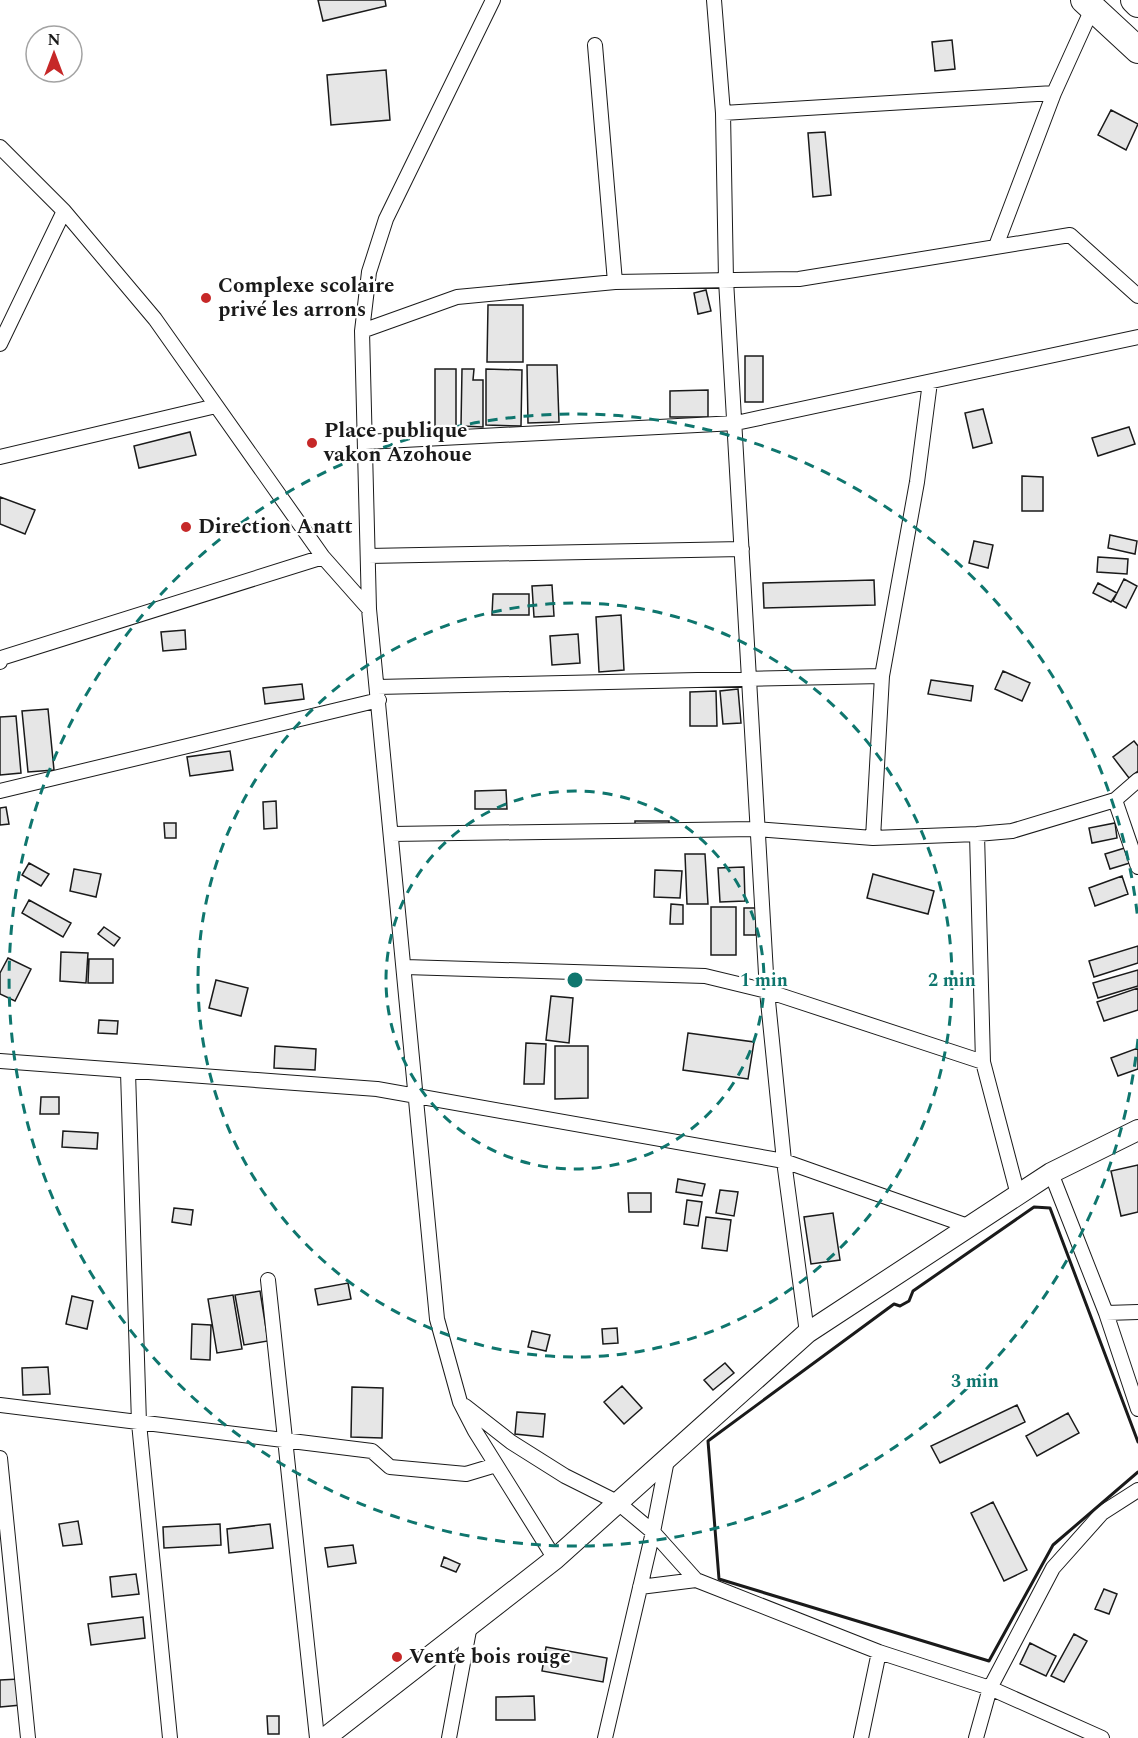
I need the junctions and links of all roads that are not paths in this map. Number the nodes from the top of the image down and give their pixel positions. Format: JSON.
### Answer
{"nodes":[{"id":1,"x":493,"y":0,"type":"edge"},
{"id":2,"x":714,"y":0,"type":"edge"},
{"id":3,"x":1134,"y":0,"type":"edge"},
{"id":4,"x":1088,"y":4,"type":"edge"},
{"id":5,"x":1138,"y":4,"type":"edge"},
{"id":6,"x":595,"y":45,"type":"dead end"},
{"id":7,"x":1138,"y":50,"type":"edge"},
{"id":8,"x":1054,"y":93,"type":"junction"},
{"id":9,"x":723,"y":113,"type":"junction"},
{"id":10,"x":0,"y":147,"type":"edge"},
{"id":11,"x":64,"y":211,"type":"junction"},
{"id":12,"x":996,"y":246,"type":"junction"},
{"id":13,"x":726,"y":280,"type":"junction"},
{"id":14,"x":615,"y":282,"type":"junction"},
{"id":15,"x":1138,"y":296,"type":"edge"},
{"id":16,"x":362,"y":331,"type":"junction"},
{"id":17,"x":1138,"y":337,"type":"edge"},
{"id":18,"x":0,"y":344,"type":"edge"},
{"id":19,"x":930,"y":382,"type":"junction"},
{"id":20,"x":216,"y":406,"type":"junction"},
{"id":21,"x":736,"y":423,"type":"junction"},
{"id":22,"x":365,"y":442,"type":"junction"},
{"id":23,"x":0,"y":457,"type":"edge"},
{"id":24,"x":742,"y":549,"type":"junction"},
{"id":25,"x":323,"y":556,"type":"junction"},
{"id":26,"x":368,"y":556,"type":"junction"},
{"id":27,"x":369,"y":609,"type":"junction"},
{"id":28,"x":0,"y":662,"type":"edge"},
{"id":29,"x":882,"y":676,"type":"junction"},
{"id":30,"x":749,"y":677,"type":"junction"},
{"id":31,"x":378,"y":694,"type":"junction"},
{"id":32,"x":1138,"y":780,"type":"edge"},
{"id":33,"x":0,"y":791,"type":"edge"},
{"id":34,"x":1115,"y":800,"type":"junction"},
{"id":35,"x":756,"y":829,"type":"junction"},
{"id":36,"x":392,"y":834,"type":"junction"},
{"id":37,"x":977,"y":834,"type":"junction"},
{"id":38,"x":873,"y":838,"type":"junction"},
{"id":39,"x":1138,"y":867,"type":"edge"},
{"id":40,"x":405,"y":967,"type":"junction"},
{"id":41,"x":767,"y":991,"type":"junction"},
{"id":42,"x":0,"y":1061,"type":"edge"},
{"id":43,"x":983,"y":1062,"type":"junction"},
{"id":44,"x":128,"y":1072,"type":"junction"},
{"id":45,"x":418,"y":1096,"type":"junction"},
{"id":46,"x":1138,"y":1130,"type":"edge"},
{"id":47,"x":784,"y":1161,"type":"junction"},
{"id":48,"x":1051,"y":1173,"type":"junction"},
{"id":49,"x":1018,"y":1194,"type":"junction"},
{"id":50,"x":968,"y":1226,"type":"junction"},
{"id":51,"x":268,"y":1280,"type":"dead end"},
{"id":52,"x":1138,"y":1312,"type":"edge"},
{"id":53,"x":1106,"y":1313,"type":"junction"},
{"id":54,"x":807,"y":1333,"type":"junction"},
{"id":55,"x":460,"y":1402,"type":"junction"},
{"id":56,"x":0,"y":1405,"type":"edge"},
{"id":57,"x":1138,"y":1409,"type":"edge"},
{"id":58,"x":139,"y":1423,"type":"junction"},
{"id":59,"x":285,"y":1439,"type":"junction"},
{"id":60,"x":0,"y":1458,"type":"edge"},
{"id":61,"x":667,"y":1460,"type":"junction"},
{"id":62,"x":496,"y":1465,"type":"junction"},
{"id":63,"x":1138,"y":1490,"type":"edge"},
{"id":64,"x":617,"y":1502,"type":"junction"},
{"id":65,"x":653,"y":1532,"type":"junction"},
{"id":66,"x":555,"y":1559,"type":"junction"},
{"id":67,"x":696,"y":1580,"type":"junction"},
{"id":68,"x":640,"y":1587,"type":"junction"},
{"id":69,"x":470,"y":1625,"type":"junction"},
{"id":70,"x":879,"y":1652,"type":"junction"},
{"id":71,"x":990,"y":1688,"type":"junction"},
{"id":72,"x":28,"y":1738,"type":"edge"},
{"id":73,"x":170,"y":1738,"type":"edge"},
{"id":74,"x":317,"y":1738,"type":"edge"},
{"id":75,"x":325,"y":1738,"type":"edge"},
{"id":76,"x":449,"y":1738,"type":"edge"},
{"id":77,"x":605,"y":1738,"type":"edge"},
{"id":78,"x":861,"y":1738,"type":"edge"},
{"id":79,"x":976,"y":1738,"type":"edge"},
{"id":80,"x":1102,"y":1738,"type":"edge"}],
"edges":[{"from":1,"to":16,"type":"street"},
{"from":2,"to":9,"type":"street"},
{"from":3,"to":5,"type":"highway"},
{"from":4,"to":7,"type":"highway"},
{"from":4,"to":8,"type":"street"},
{"from":6,"to":14,"type":"street"},
{"from":8,"to":9,"type":"street"},
{"from":8,"to":12,"type":"street"},
{"from":9,"to":13,"type":"street"},
{"from":10,"to":11,"type":"street"},
{"from":11,"to":18,"type":"street"},
{"from":11,"to":20,"type":"street"},
{"from":12,"to":13,"type":"street"},
{"from":12,"to":15,"type":"street"},
{"from":13,"to":14,"type":"street"},
{"from":13,"to":21,"type":"street"},
{"from":14,"to":16,"type":"street"},
{"from":16,"to":22,"type":"street"},
{"from":17,"to":19,"type":"street"},
{"from":19,"to":21,"type":"street"},
{"from":19,"to":29,"type":"street"},
{"from":20,"to":23,"type":"street"},
{"from":20,"to":25,"type":"street"},
{"from":21,"to":22,"type":"street"},
{"from":21,"to":24,"type":"street"},
{"from":22,"to":26,"type":"street"},
{"from":24,"to":26,"type":"street"},
{"from":24,"to":30,"type":"street"},
{"from":25,"to":27,"type":"street"},
{"from":25,"to":28,"type":"street"},
{"from":26,"to":27,"type":"street"},
{"from":27,"to":31,"type":"street"},
{"from":29,"to":30,"type":"street"},
{"from":29,"to":38,"type":"street"},
{"from":30,"to":31,"type":"street"},
{"from":30,"to":35,"type":"street"},
{"from":31,"to":33,"type":"street"},
{"from":31,"to":36,"type":"street"},
{"from":32,"to":34,"type":"street"},
{"from":34,"to":37,"type":"street"},
{"from":34,"to":39,"type":"street"},
{"from":35,"to":36,"type":"street"},
{"from":35,"to":38,"type":"street"},
{"from":35,"to":41,"type":"street"},
{"from":36,"to":40,"type":"street"},
{"from":37,"to":38,"type":"street"},
{"from":37,"to":43,"type":"street"},
{"from":40,"to":41,"type":"street"},
{"from":40,"to":45,"type":"street"},
{"from":41,"to":43,"type":"street"},
{"from":41,"to":47,"type":"street"},
{"from":42,"to":44,"type":"street"},
{"from":43,"to":49,"type":"street"},
{"from":44,"to":45,"type":"street"},
{"from":44,"to":58,"type":"street"},
{"from":45,"to":47,"type":"street"},
{"from":45,"to":55,"type":"street"},
{"from":46,"to":48,"type":"main road"},
{"from":47,"to":50,"type":"street"},
{"from":47,"to":54,"type":"street"},
{"from":48,"to":49,"type":"main road"},
{"from":48,"to":53,"type":"street"},
{"from":49,"to":50,"type":"main road"},
{"from":50,"to":54,"type":"main road"},
{"from":51,"to":59,"type":"street"},
{"from":52,"to":53,"type":"street"},
{"from":53,"to":57,"type":"street"},
{"from":54,"to":61,"type":"main road"},
{"from":55,"to":62,"type":"street"},
{"from":55,"to":64,"type":"street"},
{"from":56,"to":58,"type":"street"},
{"from":58,"to":59,"type":"street"},
{"from":58,"to":73,"type":"street"},
{"from":59,"to":62,"type":"street"},
{"from":59,"to":74,"type":"street"},
{"from":60,"to":72,"type":"street"},
{"from":61,"to":64,"type":"main road"},
{"from":61,"to":65,"type":"street"},
{"from":62,"to":66,"type":"street"},
{"from":63,"to":71,"type":"street"},
{"from":64,"to":65,"type":"street"},
{"from":64,"to":66,"type":"main road"},
{"from":65,"to":67,"type":"street"},
{"from":65,"to":68,"type":"street"},
{"from":66,"to":69,"type":"main road"},
{"from":67,"to":68,"type":"street"},
{"from":67,"to":70,"type":"street"},
{"from":68,"to":77,"type":"street"},
{"from":69,"to":75,"type":"main road"},
{"from":69,"to":76,"type":"street"},
{"from":70,"to":71,"type":"street"},
{"from":70,"to":78,"type":"street"},
{"from":71,"to":79,"type":"street"},
{"from":71,"to":80,"type":"street"}]}
